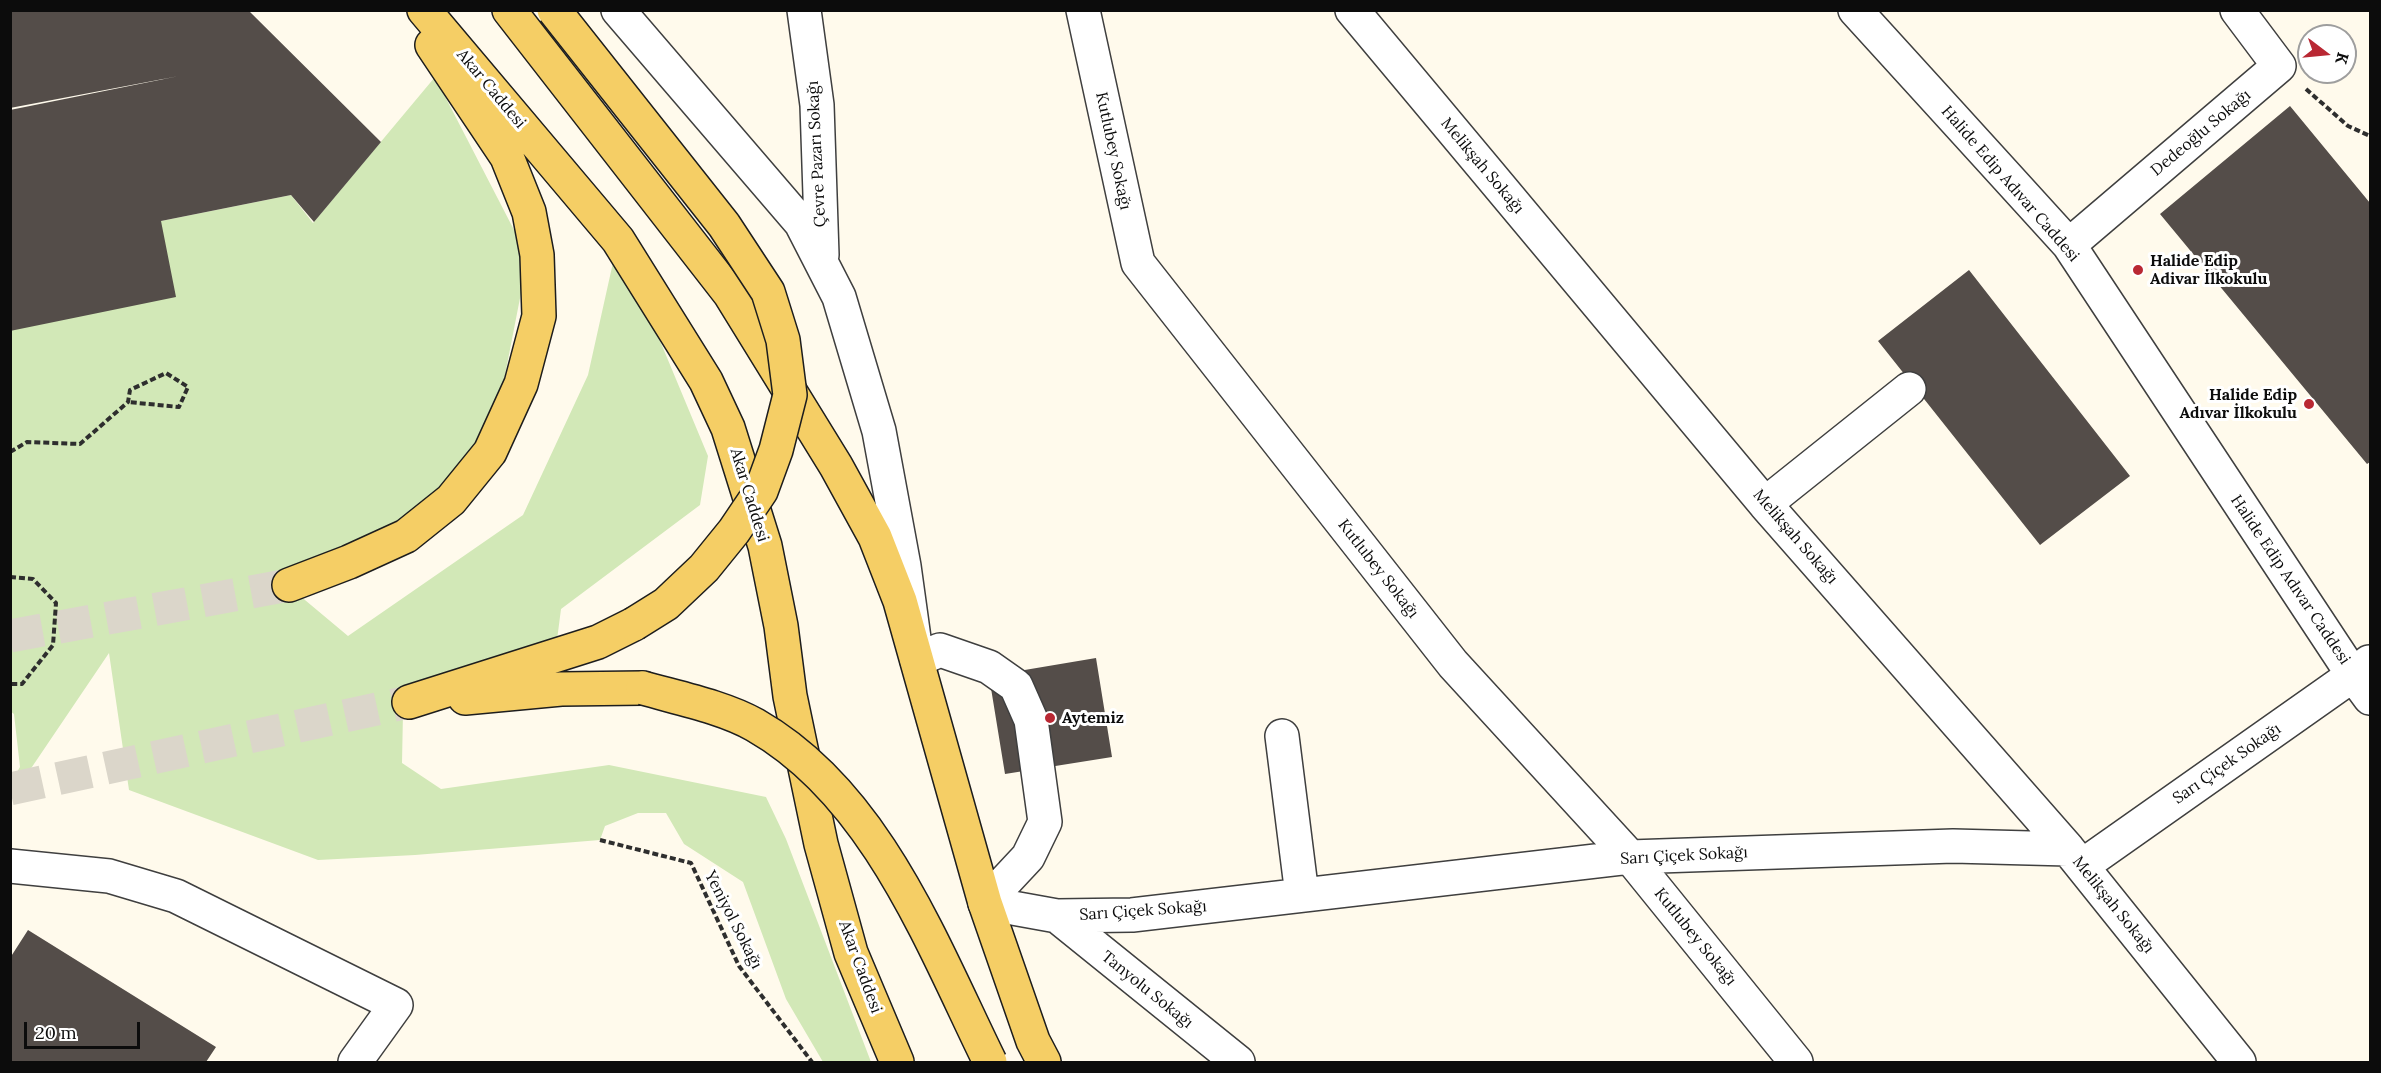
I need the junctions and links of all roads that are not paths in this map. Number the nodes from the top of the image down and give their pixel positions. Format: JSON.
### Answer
{"nodes":[{"id":1,"x":411,"y":10,"type":"edge"},
{"id":2,"x":424,"y":10,"type":"edge"},
{"id":3,"x":509,"y":10,"type":"edge"},
{"id":4,"x":554,"y":10,"type":"edge"},
{"id":5,"x":618,"y":10,"type":"edge"},
{"id":6,"x":804,"y":10,"type":"edge"},
{"id":7,"x":1083,"y":10,"type":"edge"},
{"id":8,"x":1352,"y":10,"type":"edge"},
{"id":9,"x":1855,"y":10,"type":"edge"},
{"id":10,"x":2237,"y":10,"type":"edge"},
{"id":11,"x":2069,"y":245,"type":"junction"},
{"id":12,"x":822,"y":263,"type":"junction"},
{"id":13,"x":1909,"y":389,"type":"dead end"},
{"id":14,"x":1765,"y":504,"type":"junction"},
{"id":15,"x":289,"y":585,"type":"tunnel mouth"},
{"id":16,"x":917,"y":660,"type":"junction"},
{"id":17,"x":2365,"y":678,"type":"edge"},
{"id":18,"x":1282,"y":736,"type":"dead end"},
{"id":19,"x":1630,"y":857,"type":"junction"},
{"id":20,"x":2075,"y":858,"type":"junction"},
{"id":21,"x":10,"y":866,"type":"edge"},
{"id":22,"x":1302,"y":895,"type":"junction"},
{"id":23,"x":985,"y":903,"type":"junction"},
{"id":24,"x":1057,"y":916,"type":"junction"},
{"id":25,"x":355,"y":1062,"type":"edge"},
{"id":26,"x":897,"y":1062,"type":"edge"},
{"id":27,"x":990,"y":1062,"type":"edge"},
{"id":28,"x":1044,"y":1062,"type":"edge"},
{"id":29,"x":1238,"y":1062,"type":"edge"},
{"id":30,"x":1796,"y":1062,"type":"edge"},
{"id":31,"x":2239,"y":1062,"type":"edge"}],
"edges":[{"from":1,"to":15,"type":"main road"},
{"from":2,"to":26,"type":"main road","name":"Akar Caddesi"},
{"from":3,"to":16,"type":"main road"},
{"from":4,"to":27,"type":"main road","bridge":true},
{"from":5,"to":12,"type":"street"},
{"from":6,"to":12,"type":"street","name":"Çevre Pazarı Sokağı"},
{"from":7,"to":19,"type":"street","name":"Kutlubey Sokağı"},
{"from":8,"to":14,"type":"street","name":"Melikşah Sokağı"},
{"from":9,"to":11,"type":"street","name":"Halide Edip Adıvar Caddesi"},
{"from":10,"to":11,"type":"street","name":"Dedeoğlu Sokağı"},
{"from":11,"to":17,"type":"street","name":"Halide Edip Adıvar Caddesi"},
{"from":12,"to":16,"type":"street"},
{"from":13,"to":14,"type":"street"},
{"from":14,"to":20,"type":"street","name":"Melikşah Sokağı"},
{"from":16,"to":23,"type":"main road"},
{"from":16,"to":23,"type":"street"},
{"from":17,"to":20,"type":"street","name":"Sarı Çiçek Sokağı"},
{"from":18,"to":22,"type":"street"},
{"from":19,"to":20,"type":"street","name":"Sarı Çiçek Sokağı"},
{"from":19,"to":22,"type":"street","name":"Sarı Çiçek Sokağı"},
{"from":19,"to":30,"type":"street","name":"Kutlubey Sokağı"},
{"from":20,"to":31,"type":"street","name":"Melikşah Sokağı"},
{"from":21,"to":25,"type":"street"},
{"from":22,"to":24,"type":"street","name":"Sarı Çiçek Sokağı"},
{"from":23,"to":24,"type":"street","name":"Sarı Çiçek Sokağı"},
{"from":23,"to":28,"type":"main road"},
{"from":24,"to":29,"type":"street","name":"Tanyolu Sokağı"}]}
